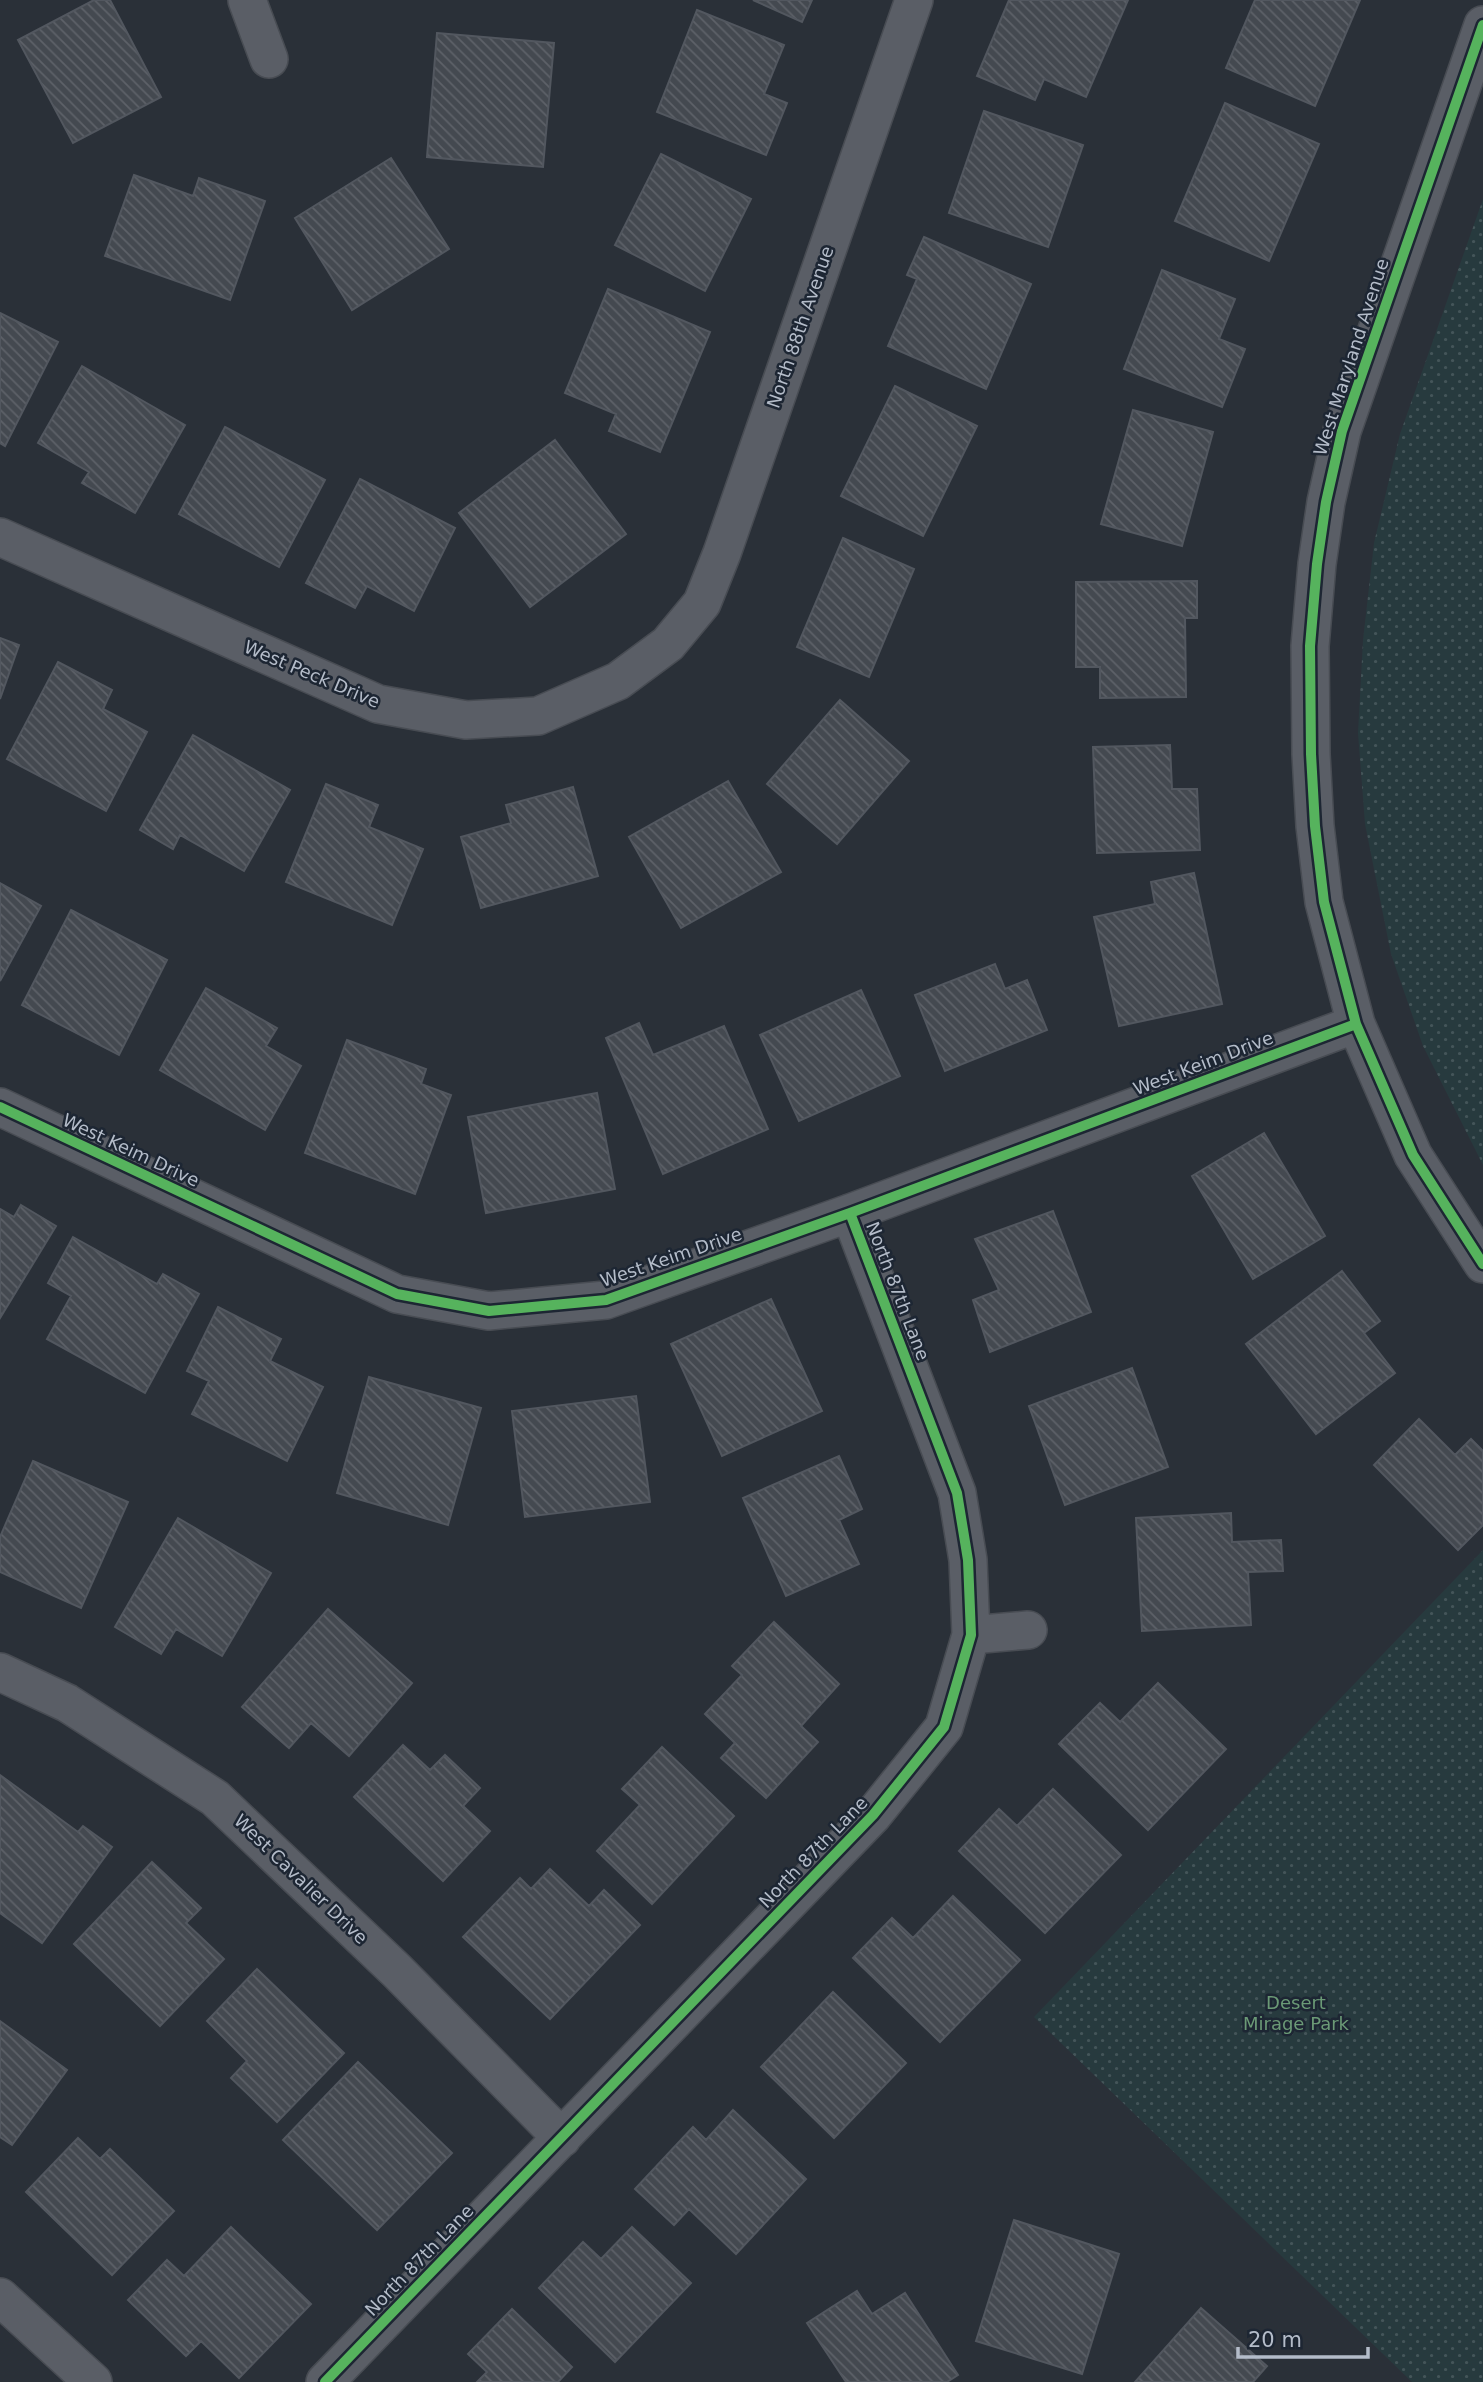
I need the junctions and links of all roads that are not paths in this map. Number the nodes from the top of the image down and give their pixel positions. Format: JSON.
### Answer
{"nodes":[{"id":1,"x":247,"y":0,"type":"edge"},
{"id":2,"x":914,"y":0,"type":"edge"},
{"id":3,"x":1483,"y":25,"type":"edge"},
{"id":4,"x":269,"y":59,"type":"dead end"},
{"id":5,"x":0,"y":537,"type":"edge"},
{"id":6,"x":668,"y":644,"type":"joint"},
{"id":7,"x":1356,"y":1024,"type":"junction"},
{"id":8,"x":0,"y":1107,"type":"edge"},
{"id":9,"x":850,"y":1213,"type":"junction"},
{"id":10,"x":1483,"y":1264,"type":"edge"},
{"id":11,"x":1028,"y":1630,"type":"dead end"},
{"id":12,"x":971,"y":1635,"type":"junction"},
{"id":13,"x":0,"y":1672,"type":"edge"},
{"id":14,"x":562,"y":2138,"type":"junction"},
{"id":15,"x":0,"y":2297,"type":"edge"},
{"id":16,"x":93,"y":2382,"type":"edge"},
{"id":17,"x":325,"y":2382,"type":"edge"}],
"edges":[{"from":1,"to":4,"type":"street"},
{"from":2,"to":6,"type":"street","name":"North 88th Avenue"},
{"from":3,"to":7,"type":"street","name":"West Maryland Avenue"},
{"from":5,"to":6,"type":"street","name":"West Peck Drive"},
{"from":7,"to":9,"type":"street","name":"West Keim Drive"},
{"from":7,"to":10,"type":"street","name":"West Maryland Avenue"},
{"from":8,"to":9,"type":"street","name":"West Keim Drive"},
{"from":9,"to":12,"type":"street","name":"North 87th Lane"},
{"from":11,"to":12,"type":"street"},
{"from":12,"to":14,"type":"street","name":"North 87th Lane"},
{"from":13,"to":14,"type":"street","name":"West Cavalier Drive"},
{"from":14,"to":17,"type":"street","name":"North 87th Lane"},
{"from":15,"to":16,"type":"street"}]}
